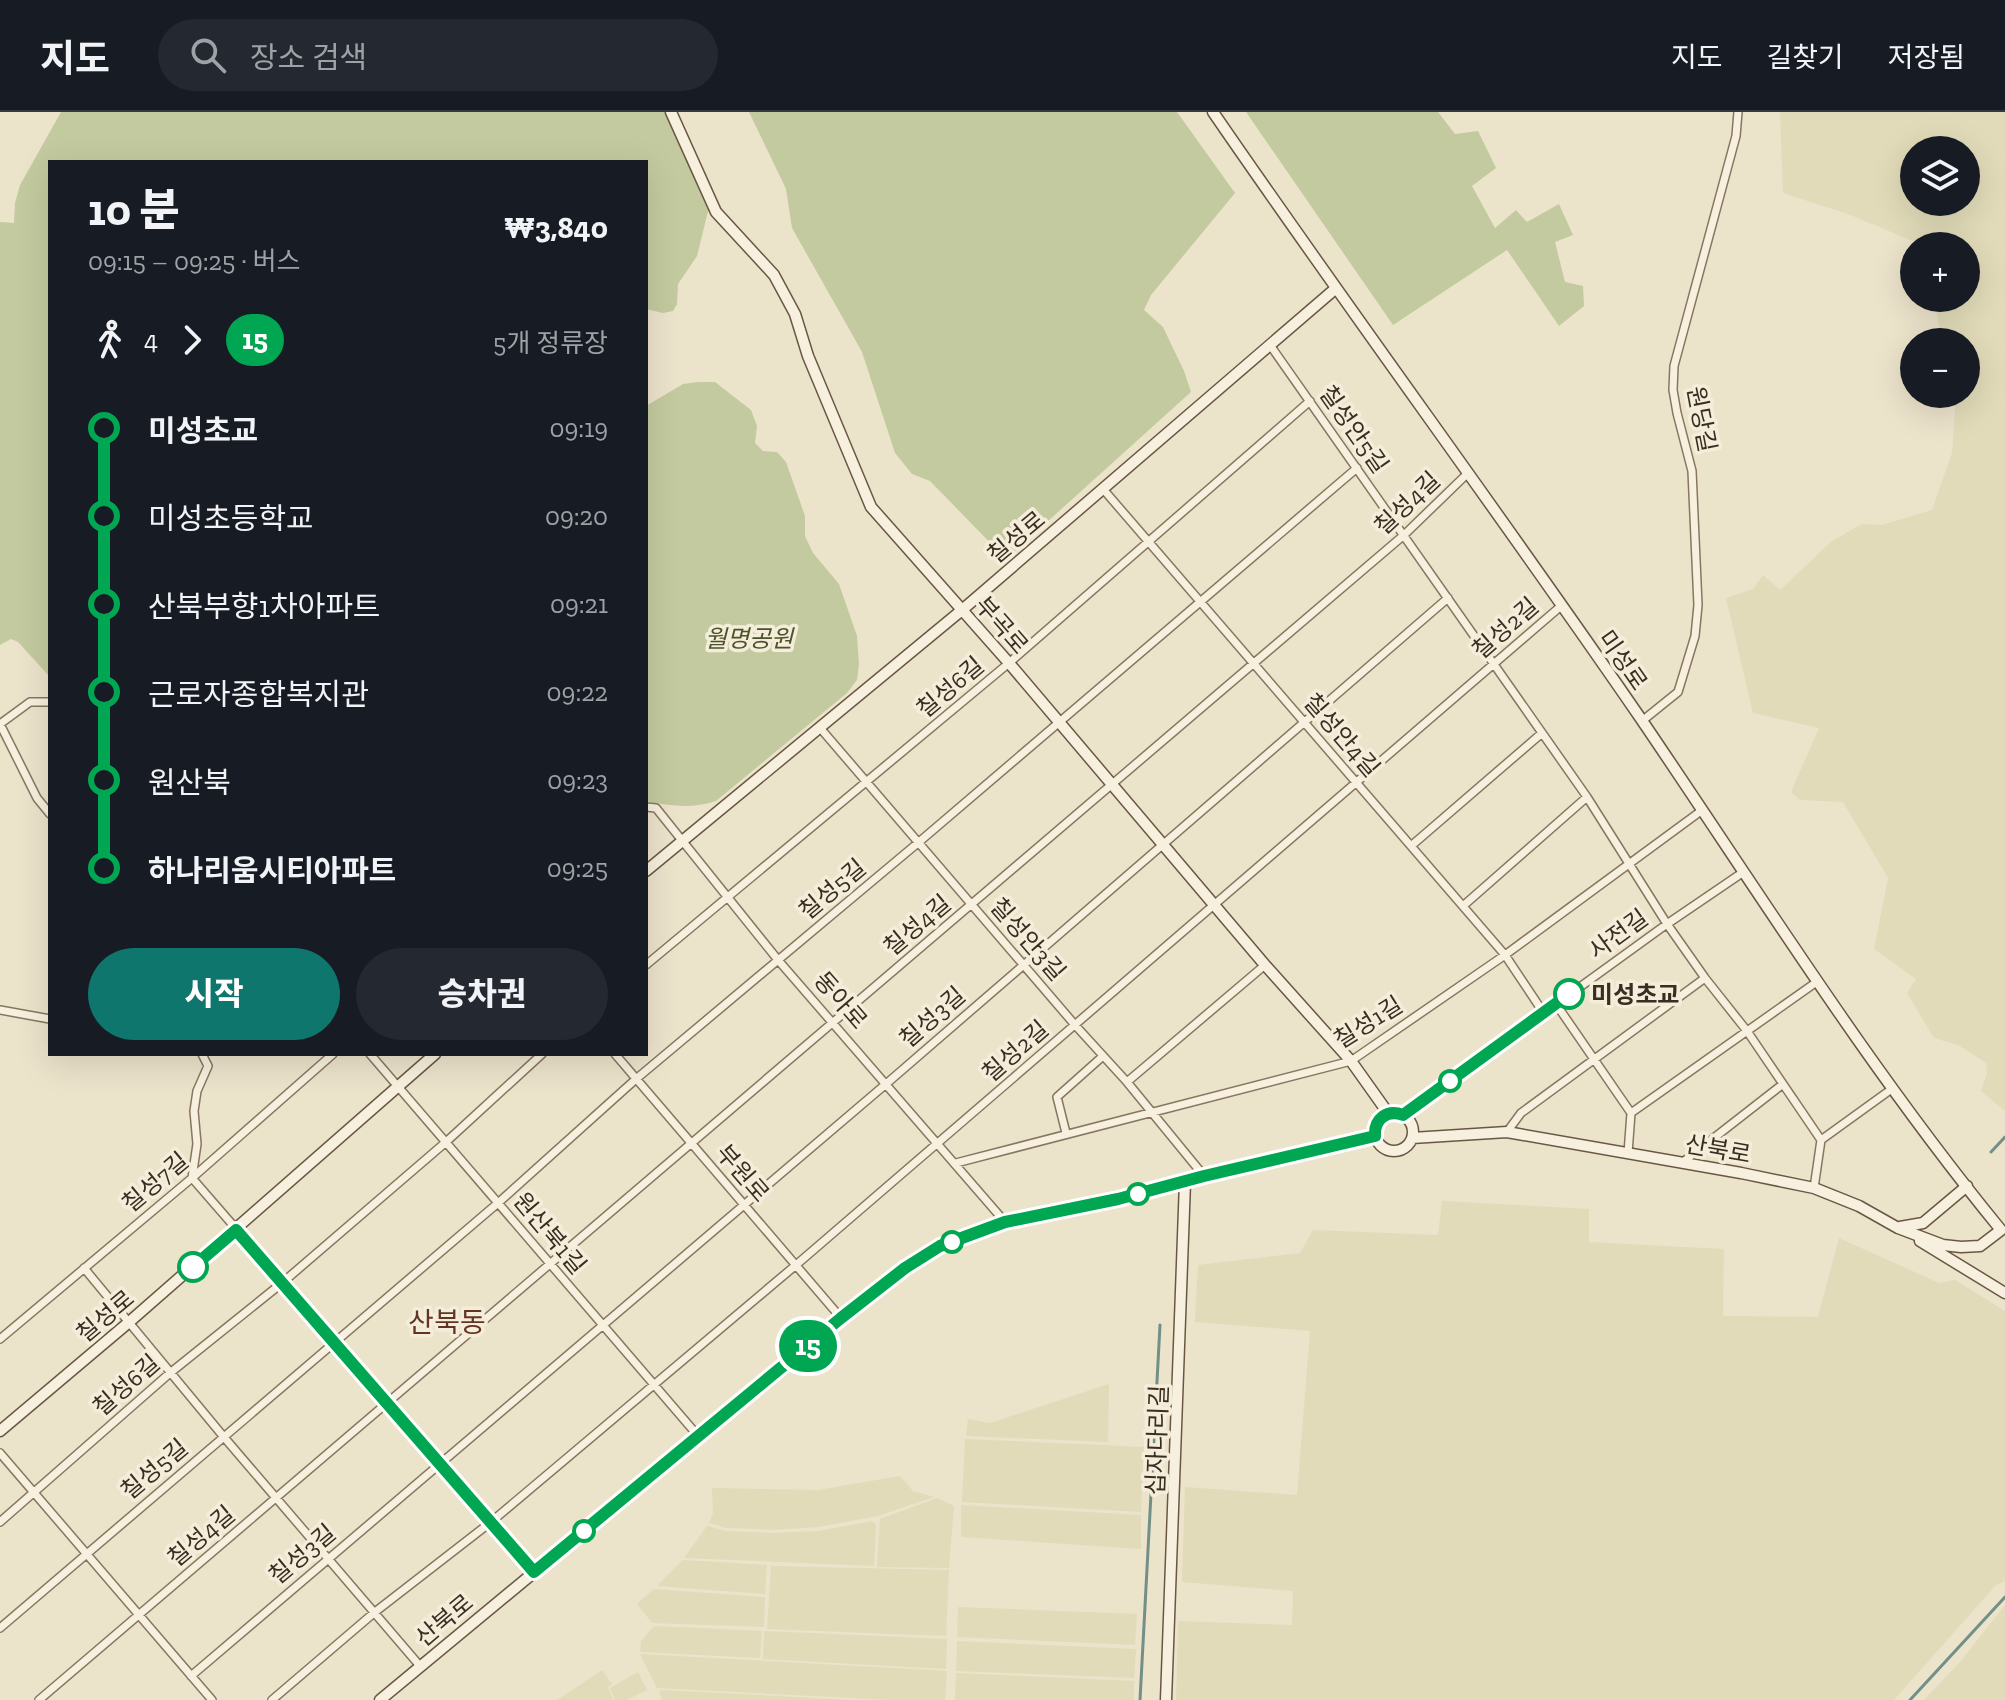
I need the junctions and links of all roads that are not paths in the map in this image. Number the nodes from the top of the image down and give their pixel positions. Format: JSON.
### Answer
{"nodes":[{"id":1,"x":671,"y":112,"type":"edge"},
{"id":2,"x":1213,"y":112,"type":"edge"},
{"id":3,"x":1738,"y":112,"type":"edge"},
{"id":4,"x":1335,"y":289,"type":"junction"},
{"id":5,"x":1270,"y":345,"type":"junction"},
{"id":6,"x":1310,"y":401,"type":"junction"},
{"id":7,"x":1357,"y":468,"type":"junction"},
{"id":8,"x":1467,"y":474,"type":"junction"},
{"id":9,"x":1103,"y":489,"type":"junction"},
{"id":10,"x":1404,"y":535,"type":"junction"},
{"id":11,"x":1148,"y":540,"type":"junction"},
{"id":12,"x":1448,"y":598,"type":"junction"},
{"id":13,"x":1200,"y":602,"type":"junction"},
{"id":14,"x":1561,"y":606,"type":"junction"},
{"id":15,"x":962,"y":610,"type":"junction"},
{"id":16,"x":1253,"y":662,"type":"junction"},
{"id":17,"x":1009,"y":663,"type":"junction"},
{"id":18,"x":1494,"y":664,"type":"junction"},
{"id":19,"x":48,"y":702,"type":"edge"},
{"id":20,"x":1058,"y":721,"type":"junction"},
{"id":21,"x":1642,"y":721,"type":"junction"},
{"id":22,"x":1305,"y":723,"type":"junction"},
{"id":23,"x":0,"y":724,"type":"edge"},
{"id":24,"x":821,"y":729,"type":"junction"},
{"id":25,"x":1542,"y":733,"type":"junction"},
{"id":26,"x":867,"y":782,"type":"junction"},
{"id":27,"x":1357,"y":783,"type":"junction"},
{"id":28,"x":1111,"y":784,"type":"junction"},
{"id":29,"x":1587,"y":797,"type":"junction"},
{"id":30,"x":648,"y":807,"type":"edge"},
{"id":31,"x":1701,"y":811,"type":"junction"},
{"id":32,"x":48,"y":812,"type":"edge"},
{"id":33,"x":684,"y":841,"type":"junction"},
{"id":34,"x":919,"y":842,"type":"junction"},
{"id":35,"x":1163,"y":845,"type":"junction"},
{"id":36,"x":1411,"y":846,"type":"junction"},
{"id":37,"x":1627,"y":864,"type":"junction"},
{"id":38,"x":648,"y":869,"type":"edge"},
{"id":39,"x":1742,"y":873,"type":"junction"},
{"id":40,"x":728,"y":898,"type":"junction"},
{"id":41,"x":972,"y":905,"type":"junction"},
{"id":42,"x":1214,"y":906,"type":"junction"},
{"id":43,"x":1463,"y":906,"type":"junction"},
{"id":44,"x":1667,"y":924,"type":"junction"},
{"id":45,"x":1505,"y":955,"type":"junction"},
{"id":46,"x":778,"y":960,"type":"junction"},
{"id":47,"x":648,"y":963,"type":"edge"},
{"id":48,"x":1023,"y":964,"type":"junction"},
{"id":49,"x":1265,"y":965,"type":"junction"},
{"id":50,"x":1705,"y":978,"type":"junction"},
{"id":51,"x":1818,"y":981,"type":"junction"},
{"id":52,"x":1556,"y":1004,"type":"junction"},
{"id":53,"x":0,"y":1010,"type":"edge"},
{"id":54,"x":1543,"y":1012,"type":"junction"},
{"id":55,"x":48,"y":1019,"type":"edge"},
{"id":56,"x":834,"y":1021,"type":"junction"},
{"id":57,"x":1075,"y":1025,"type":"junction"},
{"id":58,"x":1747,"y":1031,"type":"junction"},
{"id":59,"x":203,"y":1056,"type":"edge"},
{"id":60,"x":331,"y":1056,"type":"edge"},
{"id":61,"x":372,"y":1056,"type":"edge"},
{"id":62,"x":433,"y":1056,"type":"edge"},
{"id":63,"x":540,"y":1056,"type":"edge"},
{"id":64,"x":617,"y":1056,"type":"edge"},
{"id":65,"x":1103,"y":1056,"type":"junction"},
{"id":66,"x":1351,"y":1061,"type":"junction"},
{"id":67,"x":1594,"y":1061,"type":"junction"},
{"id":68,"x":636,"y":1079,"type":"junction"},
{"id":69,"x":1127,"y":1082,"type":"junction"},
{"id":70,"x":886,"y":1084,"type":"junction"},
{"id":71,"x":1783,"y":1084,"type":"junction"},
{"id":72,"x":399,"y":1088,"type":"junction"},
{"id":73,"x":1893,"y":1088,"type":"junction"},
{"id":74,"x":1154,"y":1113,"type":"junction"},
{"id":75,"x":1388,"y":1113,"type":"junction"},
{"id":76,"x":1631,"y":1113,"type":"junction"},
{"id":77,"x":1403,"y":1115,"type":"junction"},
{"id":78,"x":1507,"y":1132,"type":"junction"},
{"id":79,"x":1066,"y":1133,"type":"junction"},
{"id":80,"x":1375,"y":1136,"type":"junction"},
{"id":81,"x":1412,"y":1138,"type":"junction"},
{"id":82,"x":1821,"y":1140,"type":"junction"},
{"id":83,"x":446,"y":1142,"type":"junction"},
{"id":84,"x":691,"y":1144,"type":"junction"},
{"id":85,"x":937,"y":1144,"type":"junction"},
{"id":86,"x":1628,"y":1153,"type":"junction"},
{"id":87,"x":956,"y":1163,"type":"junction"},
{"id":88,"x":1681,"y":1164,"type":"junction"},
{"id":89,"x":1204,"y":1176,"type":"junction"},
{"id":90,"x":192,"y":1178,"type":"junction"},
{"id":91,"x":1185,"y":1182,"type":"junction"},
{"id":92,"x":1967,"y":1186,"type":"junction"},
{"id":93,"x":1814,"y":1188,"type":"junction"},
{"id":94,"x":498,"y":1203,"type":"junction"},
{"id":95,"x":743,"y":1203,"type":"junction"},
{"id":96,"x":1005,"y":1222,"type":"junction"},
{"id":97,"x":1898,"y":1228,"type":"junction"},
{"id":98,"x":236,"y":1230,"type":"junction"},
{"id":99,"x":2003,"y":1232,"type":"edge"},
{"id":100,"x":2005,"y":1242,"type":"edge"},
{"id":101,"x":549,"y":1265,"type":"junction"},
{"id":102,"x":796,"y":1265,"type":"junction"},
{"id":103,"x":84,"y":1268,"type":"junction"},
{"id":104,"x":282,"y":1283,"type":"junction"},
{"id":105,"x":2005,"y":1293,"type":"edge"},
{"id":106,"x":841,"y":1318,"type":"junction"},
{"id":107,"x":128,"y":1323,"type":"junction"},
{"id":108,"x":602,"y":1325,"type":"junction"},
{"id":109,"x":0,"y":1339,"type":"edge"},
{"id":110,"x":334,"y":1342,"type":"junction"},
{"id":111,"x":170,"y":1373,"type":"junction"},
{"id":112,"x":653,"y":1386,"type":"junction"},
{"id":113,"x":387,"y":1402,"type":"junction"},
{"id":114,"x":0,"y":1431,"type":"edge"},
{"id":115,"x":223,"y":1436,"type":"junction"},
{"id":116,"x":699,"y":1437,"type":"junction"},
{"id":117,"x":0,"y":1453,"type":"edge"},
{"id":118,"x":440,"y":1463,"type":"junction"},
{"id":119,"x":34,"y":1493,"type":"junction"},
{"id":120,"x":276,"y":1498,"type":"junction"},
{"id":121,"x":0,"y":1522,"type":"edge"},
{"id":122,"x":491,"y":1522,"type":"junction"},
{"id":123,"x":85,"y":1553,"type":"junction"},
{"id":124,"x":328,"y":1558,"type":"junction"},
{"id":125,"x":534,"y":1572,"type":"junction"},
{"id":126,"x":375,"y":1612,"type":"junction"},
{"id":127,"x":139,"y":1615,"type":"junction"},
{"id":128,"x":0,"y":1628,"type":"edge"},
{"id":129,"x":420,"y":1666,"type":"junction"},
{"id":130,"x":191,"y":1676,"type":"junction"},
{"id":131,"x":39,"y":1700,"type":"edge"},
{"id":132,"x":212,"y":1700,"type":"edge"},
{"id":133,"x":272,"y":1700,"type":"edge"},
{"id":134,"x":380,"y":1700,"type":"edge"},
{"id":135,"x":1166,"y":1700,"type":"edge"}],
"edges":[{"from":1,"to":15,"type":"street","name":"부곡로"},
{"from":2,"to":4,"type":"street","name":"미성로"},
{"from":3,"to":21,"type":"street","name":"원당길"},
{"from":4,"to":5,"type":"street","name":"칠성로"},
{"from":4,"to":8,"type":"street","name":"미성로"},
{"from":5,"to":6,"type":"street","name":"칠성안5길"},
{"from":5,"to":9,"type":"street","name":"칠성로"},
{"from":6,"to":7,"type":"street","name":"칠성안5길"},
{"from":6,"to":11,"type":"street","name":"칠성6길"},
{"from":7,"to":10,"type":"street","name":"칠성안5길"},
{"from":7,"to":13,"type":"street","name":"칠성5길"},
{"from":8,"to":10,"type":"street","name":"칠성4길"},
{"from":8,"to":14,"type":"street","name":"미성로"},
{"from":9,"to":11,"type":"street","name":"칠성안4길"},
{"from":9,"to":15,"type":"street","name":"칠성로"},
{"from":10,"to":12,"type":"street","name":"칠성안5길"},
{"from":10,"to":16,"type":"street","name":"칠성4길"},
{"from":11,"to":13,"type":"street","name":"칠성안4길"},
{"from":11,"to":17,"type":"street","name":"칠성6길"},
{"from":12,"to":18,"type":"street","name":"칠성안5길"},
{"from":12,"to":22,"type":"street","name":"칠성3길"},
{"from":13,"to":16,"type":"street","name":"칠성안4길"},
{"from":13,"to":20,"type":"street","name":"칠성5길"},
{"from":14,"to":18,"type":"street","name":"칠성2길"},
{"from":14,"to":21,"type":"street","name":"미성로"},
{"from":15,"to":17,"type":"street","name":"부곡로"},
{"from":15,"to":24,"type":"street","name":"칠성로"},
{"from":16,"to":22,"type":"street","name":"칠성안4길"},
{"from":16,"to":28,"type":"street","name":"칠성4길"},
{"from":17,"to":20,"type":"street","name":"부곡로"},
{"from":17,"to":26,"type":"street","name":"칠성6길"},
{"from":18,"to":25,"type":"street","name":"칠성안5길"},
{"from":18,"to":27,"type":"street","name":"칠성2길"},
{"from":19,"to":23,"type":"street"},
{"from":20,"to":28,"type":"street","name":"부곡로"},
{"from":20,"to":34,"type":"street","name":"칠성5길"},
{"from":21,"to":31,"type":"street","name":"미성로"},
{"from":22,"to":27,"type":"street","name":"칠성안4길"},
{"from":22,"to":35,"type":"street","name":"칠성3길"},
{"from":23,"to":32,"type":"street"},
{"from":24,"to":26,"type":"street","name":"칠성안3길"},
{"from":24,"to":33,"type":"street","name":"칠성로"},
{"from":25,"to":29,"type":"street","name":"칠성안5길"},
{"from":25,"to":36,"type":"street"},
{"from":26,"to":34,"type":"street","name":"칠성안3길"},
{"from":26,"to":40,"type":"street","name":"칠성6길"},
{"from":27,"to":36,"type":"street","name":"칠성안4길"},
{"from":27,"to":42,"type":"street","name":"칠성2길"},
{"from":28,"to":35,"type":"street","name":"부곡로"},
{"from":28,"to":41,"type":"street","name":"칠성4길"},
{"from":29,"to":37,"type":"street","name":"칠성안5길"},
{"from":29,"to":43,"type":"street"},
{"from":30,"to":33,"type":"street","name":"동아로"},
{"from":31,"to":37,"type":"street","name":"칠성1길"},
{"from":31,"to":39,"type":"street","name":"미성로"},
{"from":33,"to":38,"type":"street","name":"칠성로"},
{"from":33,"to":40,"type":"street","name":"동아로"},
{"from":34,"to":41,"type":"street","name":"칠성안3길"},
{"from":34,"to":46,"type":"street","name":"칠성5길"},
{"from":35,"to":42,"type":"street","name":"부곡로"},
{"from":35,"to":48,"type":"street","name":"칠성3길"},
{"from":36,"to":43,"type":"street","name":"칠성안4길"},
{"from":37,"to":44,"type":"street","name":"칠성안5길"},
{"from":37,"to":45,"type":"street","name":"칠성1길"},
{"from":39,"to":44,"type":"street","name":"사전길"},
{"from":39,"to":51,"type":"street","name":"미성로"},
{"from":40,"to":46,"type":"street","name":"동아로"},
{"from":40,"to":47,"type":"street","name":"칠성6길"},
{"from":41,"to":48,"type":"street","name":"칠성안3길"},
{"from":41,"to":56,"type":"street","name":"칠성4길"},
{"from":42,"to":49,"type":"street","name":"부곡로"},
{"from":42,"to":57,"type":"street","name":"칠성2길"},
{"from":43,"to":45,"type":"street","name":"칠성안4길"},
{"from":44,"to":50,"type":"street","name":"칠성안5길"},
{"from":44,"to":52,"type":"street","name":"사전길"},
{"from":45,"to":54,"type":"street","name":"칠성안4길"},
{"from":45,"to":66,"type":"street","name":"칠성1길"},
{"from":46,"to":56,"type":"street","name":"동아로"},
{"from":46,"to":68,"type":"street","name":"칠성5길"},
{"from":48,"to":57,"type":"street","name":"칠성안3길"},
{"from":48,"to":70,"type":"street","name":"칠성3길"},
{"from":49,"to":66,"type":"street","name":"부곡로"},
{"from":49,"to":69,"type":"street"},
{"from":50,"to":58,"type":"street","name":"칠성안5길"},
{"from":50,"to":67,"type":"street"},
{"from":51,"to":58,"type":"street"},
{"from":51,"to":73,"type":"street","name":"미성로"},
{"from":52,"to":54,"type":"street","name":"사전길"},
{"from":52,"to":67,"type":"street"},
{"from":53,"to":55,"type":"street"},
{"from":54,"to":77,"type":"street","name":"사전길"},
{"from":56,"to":70,"type":"street","name":"동아로"},
{"from":56,"to":84,"type":"street","name":"칠성4길"},
{"from":57,"to":65,"type":"street","name":"칠성안3길"},
{"from":57,"to":85,"type":"street","name":"칠성2길"},
{"from":58,"to":71,"type":"street","name":"칠성안5길"},
{"from":58,"to":76,"type":"street"},
{"from":59,"to":90,"type":"street"},
{"from":60,"to":90,"type":"street","name":"칠성7길"},
{"from":61,"to":72,"type":"street","name":"원산북1길"},
{"from":62,"to":72,"type":"street","name":"칠성로"},
{"from":63,"to":83,"type":"street","name":"칠성6길"},
{"from":64,"to":68,"type":"street","name":"부원로"},
{"from":65,"to":69,"type":"street","name":"칠성안3길"},
{"from":65,"to":79,"type":"street"},
{"from":66,"to":74,"type":"street","name":"칠성1길"},
{"from":66,"to":75,"type":"street","name":"부곡로"},
{"from":67,"to":76,"type":"street"},
{"from":67,"to":78,"type":"street"},
{"from":68,"to":84,"type":"street","name":"부원로"},
{"from":68,"to":94,"type":"street","name":"칠성5길"},
{"from":69,"to":74,"type":"street","name":"칠성안3길"},
{"from":70,"to":85,"type":"street","name":"동아로"},
{"from":70,"to":95,"type":"street","name":"칠성3길"},
{"from":71,"to":82,"type":"street","name":"칠성안5길"},
{"from":71,"to":88,"type":"street"},
{"from":72,"to":83,"type":"street","name":"원산북1길"},
{"from":72,"to":98,"type":"street","name":"칠성로"},
{"from":73,"to":82,"type":"street"},
{"from":73,"to":92,"type":"street","name":"미성로"},
{"from":74,"to":79,"type":"street","name":"칠성1길"},
{"from":74,"to":89,"type":"street","name":"칠성안3길"},
{"from":75,"to":77,"type":"street"},
{"from":75,"to":80,"type":"street"},
{"from":76,"to":86,"type":"street"},
{"from":77,"to":81,"type":"street"},
{"from":78,"to":81,"type":"street","name":"산북로"},
{"from":78,"to":86,"type":"street","name":"산북로"},
{"from":79,"to":87,"type":"street","name":"칠성1길"},
{"from":80,"to":81,"type":"street"},
{"from":80,"to":89,"type":"street","name":"산북로"},
{"from":82,"to":93,"type":"street"},
{"from":83,"to":94,"type":"street","name":"원산북1길"},
{"from":83,"to":104,"type":"street","name":"칠성6길"},
{"from":84,"to":95,"type":"street","name":"부원로"},
{"from":84,"to":101,"type":"street","name":"칠성4길"},
{"from":85,"to":87,"type":"street","name":"동아로"},
{"from":85,"to":102,"type":"street","name":"칠성2길"},
{"from":86,"to":88,"type":"street","name":"산북로"},
{"from":87,"to":96,"type":"street","name":"동아로"},
{"from":88,"to":93,"type":"street","name":"산북로"},
{"from":89,"to":91,"type":"street","name":"산북로"},
{"from":90,"to":98,"type":"street"},
{"from":90,"to":103,"type":"street","name":"칠성7길"},
{"from":91,"to":96,"type":"street","name":"산북로"},
{"from":91,"to":135,"type":"street","name":"십자다리길"},
{"from":92,"to":97,"type":"street"},
{"from":92,"to":99,"type":"street","name":"미성로"},
{"from":93,"to":97,"type":"street","name":"산북로"},
{"from":94,"to":101,"type":"street","name":"원산북1길"},
{"from":94,"to":110,"type":"street","name":"칠성5길"},
{"from":95,"to":102,"type":"street","name":"부원로"},
{"from":95,"to":108,"type":"street","name":"칠성3길"},
{"from":96,"to":106,"type":"street","name":"산북로"},
{"from":97,"to":99,"type":"street","name":"산북로"},
{"from":97,"to":105,"type":"street"},
{"from":98,"to":104,"type":"street"},
{"from":98,"to":107,"type":"street","name":"칠성로"},
{"from":99,"to":100,"type":"street","name":"미성로"},
{"from":101,"to":108,"type":"street","name":"원산북1길"},
{"from":101,"to":113,"type":"street","name":"칠성4길"},
{"from":102,"to":106,"type":"street","name":"부원로"},
{"from":102,"to":112,"type":"street","name":"칠성2길"},
{"from":103,"to":107,"type":"street"},
{"from":103,"to":109,"type":"street","name":"칠성7길"},
{"from":104,"to":110,"type":"street"},
{"from":104,"to":111,"type":"street","name":"칠성6길"},
{"from":106,"to":116,"type":"street","name":"산북로"},
{"from":107,"to":111,"type":"street"},
{"from":107,"to":114,"type":"street","name":"칠성로"},
{"from":108,"to":112,"type":"street","name":"원산북1길"},
{"from":108,"to":118,"type":"street","name":"칠성3길"},
{"from":110,"to":113,"type":"street"},
{"from":110,"to":115,"type":"street","name":"칠성5길"},
{"from":111,"to":115,"type":"street"},
{"from":111,"to":119,"type":"street","name":"칠성6길"},
{"from":112,"to":116,"type":"street","name":"원산북1길"},
{"from":112,"to":122,"type":"street","name":"칠성2길"},
{"from":113,"to":118,"type":"street"},
{"from":113,"to":120,"type":"street","name":"칠성4길"},
{"from":115,"to":120,"type":"street"},
{"from":115,"to":123,"type":"street","name":"칠성5길"},
{"from":116,"to":125,"type":"street","name":"산북로"},
{"from":117,"to":119,"type":"street"},
{"from":118,"to":122,"type":"street"},
{"from":118,"to":124,"type":"street","name":"칠성3길"},
{"from":119,"to":121,"type":"street","name":"칠성6길"},
{"from":119,"to":123,"type":"street"},
{"from":120,"to":124,"type":"street"},
{"from":120,"to":127,"type":"street","name":"칠성4길"},
{"from":122,"to":125,"type":"street"},
{"from":122,"to":126,"type":"street","name":"칠성2길"},
{"from":123,"to":127,"type":"street"},
{"from":123,"to":128,"type":"street","name":"칠성5길"},
{"from":124,"to":126,"type":"street"},
{"from":124,"to":130,"type":"street","name":"칠성3길"},
{"from":125,"to":129,"type":"street","name":"산북로"},
{"from":126,"to":129,"type":"street"},
{"from":126,"to":133,"type":"street","name":"칠성2길"},
{"from":127,"to":130,"type":"street"},
{"from":127,"to":131,"type":"street","name":"칠성4길"},
{"from":129,"to":134,"type":"street","name":"산북로"},
{"from":130,"to":132,"type":"street"}]}
